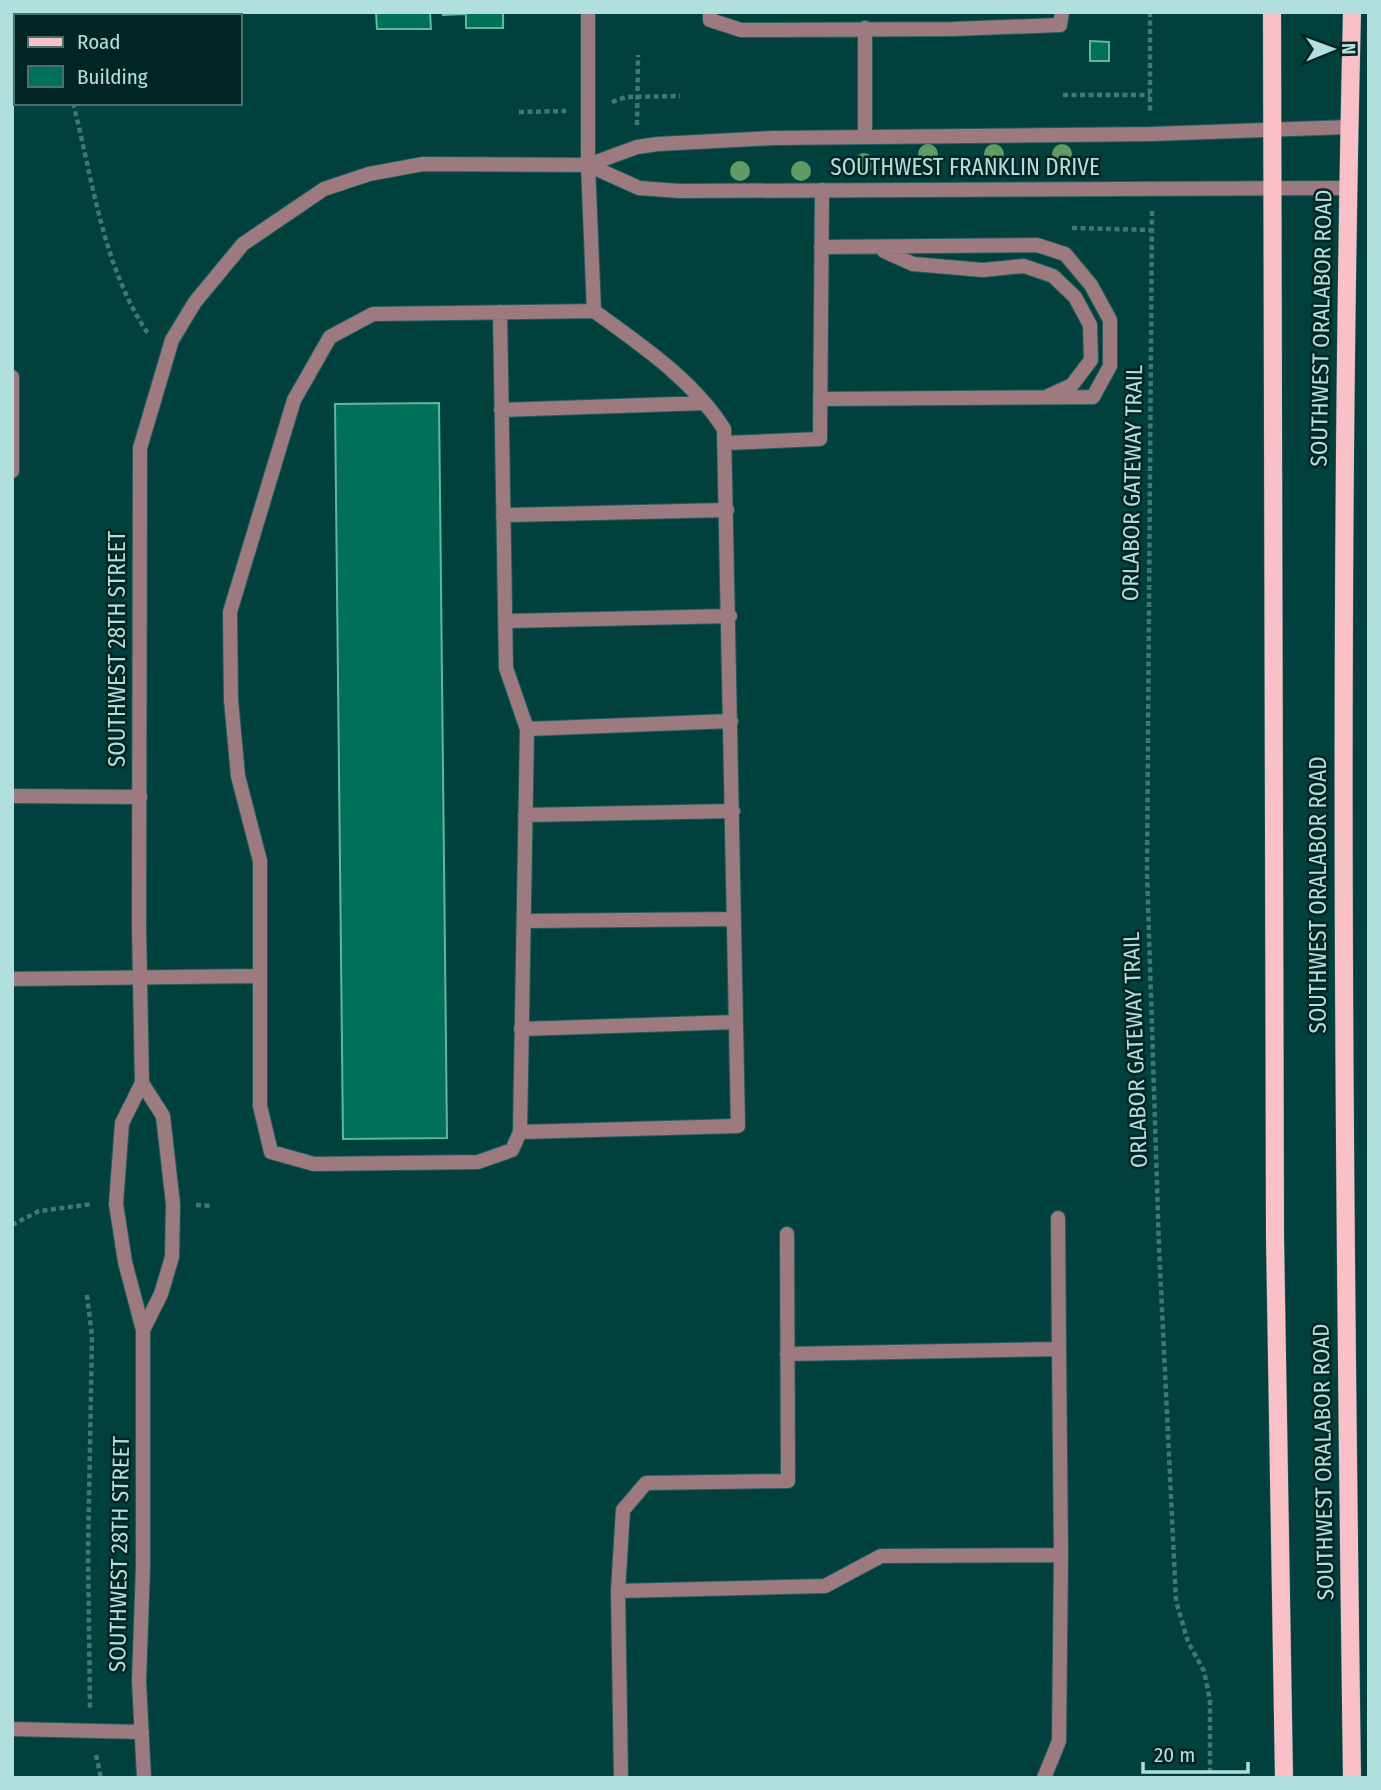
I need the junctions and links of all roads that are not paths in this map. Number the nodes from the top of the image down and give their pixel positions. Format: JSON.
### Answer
{"nodes":[{"id":1,"x":588,"y":12,"type":"edge"},
{"id":2,"x":710,"y":12,"type":"edge"},
{"id":3,"x":1062,"y":12,"type":"edge"},
{"id":4,"x":1272,"y":12,"type":"edge"},
{"id":5,"x":1352,"y":12,"type":"edge"},
{"id":6,"x":865,"y":28,"type":"junction"},
{"id":7,"x":1349,"y":127,"type":"junction"},
{"id":8,"x":1272,"y":128,"type":"junction"},
{"id":9,"x":864,"y":136,"type":"junction"},
{"id":10,"x":588,"y":165,"type":"junction"},
{"id":11,"x":1348,"y":188,"type":"junction"},
{"id":12,"x":1272,"y":189,"type":"junction"},
{"id":13,"x":822,"y":190,"type":"junction"},
{"id":14,"x":243,"y":244,"type":"joint"},
{"id":15,"x":821,"y":247,"type":"junction"},
{"id":16,"x":880,"y":249,"type":"junction"},
{"id":17,"x":594,"y":311,"type":"junction"},
{"id":18,"x":500,"y":312,"type":"junction"},
{"id":19,"x":12,"y":377,"type":"edge"},
{"id":20,"x":820,"y":400,"type":"junction"},
{"id":21,"x":1040,"y":400,"type":"junction"},
{"id":22,"x":705,"y":403,"type":"junction"},
{"id":23,"x":501,"y":410,"type":"junction"},
{"id":24,"x":726,"y":443,"type":"junction"},
{"id":25,"x":12,"y":471,"type":"edge"},
{"id":26,"x":727,"y":510,"type":"junction"},
{"id":27,"x":503,"y":515,"type":"junction"},
{"id":28,"x":730,"y":616,"type":"junction"},
{"id":29,"x":505,"y":621,"type":"junction"},
{"id":30,"x":731,"y":721,"type":"junction"},
{"id":31,"x":527,"y":729,"type":"junction"},
{"id":32,"x":12,"y":796,"type":"edge"},
{"id":33,"x":140,"y":796,"type":"junction"},
{"id":34,"x":733,"y":811,"type":"junction"},
{"id":35,"x":525,"y":815,"type":"junction"},
{"id":36,"x":734,"y":919,"type":"junction"},
{"id":37,"x":524,"y":921,"type":"junction"},
{"id":38,"x":259,"y":976,"type":"junction"},
{"id":39,"x":140,"y":978,"type":"junction"},
{"id":40,"x":12,"y":979,"type":"edge"},
{"id":41,"x":736,"y":1022,"type":"junction"},
{"id":42,"x":521,"y":1030,"type":"junction"},
{"id":43,"x":142,"y":1083,"type":"junction"},
{"id":44,"x":520,"y":1132,"type":"junction"},
{"id":45,"x":1058,"y":1218,"type":"dead end"},
{"id":46,"x":787,"y":1234,"type":"dead end"},
{"id":47,"x":143,"y":1330,"type":"junction"},
{"id":48,"x":1059,"y":1349,"type":"junction"},
{"id":49,"x":787,"y":1354,"type":"junction"},
{"id":50,"x":1061,"y":1555,"type":"junction"},
{"id":51,"x":618,"y":1591,"type":"junction"},
{"id":52,"x":12,"y":1729,"type":"edge"},
{"id":53,"x":142,"y":1732,"type":"junction"},
{"id":54,"x":144,"y":1778,"type":"edge"},
{"id":55,"x":621,"y":1778,"type":"edge"},
{"id":56,"x":1044,"y":1778,"type":"edge"},
{"id":57,"x":1284,"y":1778,"type":"edge"},
{"id":58,"x":1352,"y":1778,"type":"edge"}],
"edges":[{"from":1,"to":10,"type":"street"},
{"from":2,"to":6,"type":"street"},
{"from":3,"to":6,"type":"street"},
{"from":4,"to":8,"type":"main road","name":"SOUTHWEST ORALABOR ROAD"},
{"from":5,"to":7,"type":"main road","name":"SOUTHWEST ORALABOR ROAD"},
{"from":6,"to":9,"type":"street"},
{"from":7,"to":8,"type":"street","name":"SOUTHWEST FRANKLIN DRIVE"},
{"from":7,"to":11,"type":"main road","name":"SOUTHWEST ORALABOR ROAD"},
{"from":8,"to":9,"type":"street","name":"SOUTHWEST FRANKLIN DRIVE"},
{"from":8,"to":12,"type":"main road","name":"SOUTHWEST ORALABOR ROAD"},
{"from":9,"to":10,"type":"street","name":"SOUTHWEST FRANKLIN DRIVE"},
{"from":10,"to":13,"type":"street","name":"SOUTHWEST FRANKLIN DRIVE"},
{"from":10,"to":14,"type":"street","name":"SOUTHWEST FRANKLIN DRIVE"},
{"from":10,"to":17,"type":"street"},
{"from":11,"to":12,"type":"street","name":"SOUTHWEST FRANKLIN DRIVE"},
{"from":11,"to":58,"type":"main road","name":"SOUTHWEST ORALABOR ROAD"},
{"from":12,"to":13,"type":"street","name":"SOUTHWEST FRANKLIN DRIVE"},
{"from":12,"to":57,"type":"main road","name":"SOUTHWEST ORALABOR ROAD"},
{"from":13,"to":15,"type":"street"},
{"from":14,"to":33,"type":"street","name":"SOUTHWEST 28TH STREET"},
{"from":15,"to":16,"type":"street"},
{"from":15,"to":20,"type":"street"},
{"from":16,"to":21,"type":"street"},
{"from":16,"to":21,"type":"street"},
{"from":17,"to":18,"type":"street"},
{"from":17,"to":22,"type":"street"},
{"from":18,"to":23,"type":"street"},
{"from":18,"to":38,"type":"street"},
{"from":19,"to":25,"type":"street"},
{"from":20,"to":21,"type":"street"},
{"from":20,"to":24,"type":"street"},
{"from":22,"to":23,"type":"street"},
{"from":22,"to":24,"type":"street"},
{"from":23,"to":27,"type":"street"},
{"from":24,"to":26,"type":"street"},
{"from":26,"to":27,"type":"street"},
{"from":26,"to":28,"type":"street"},
{"from":27,"to":29,"type":"street"},
{"from":28,"to":29,"type":"street"},
{"from":28,"to":30,"type":"street"},
{"from":29,"to":31,"type":"street"},
{"from":30,"to":31,"type":"street"},
{"from":30,"to":34,"type":"street"},
{"from":31,"to":35,"type":"street"},
{"from":32,"to":33,"type":"street"},
{"from":33,"to":39,"type":"street","name":"SOUTHWEST 28TH STREET"},
{"from":34,"to":35,"type":"street"},
{"from":34,"to":36,"type":"street"},
{"from":35,"to":37,"type":"street"},
{"from":36,"to":37,"type":"street"},
{"from":36,"to":41,"type":"street"},
{"from":37,"to":42,"type":"street"},
{"from":38,"to":39,"type":"street"},
{"from":38,"to":44,"type":"street"},
{"from":39,"to":40,"type":"street"},
{"from":39,"to":43,"type":"street","name":"SOUTHWEST 28TH STREET"},
{"from":41,"to":42,"type":"street"},
{"from":41,"to":44,"type":"street"},
{"from":42,"to":44,"type":"street"},
{"from":43,"to":47,"type":"street","name":"SOUTHWEST 28TH STREET"},
{"from":43,"to":47,"type":"street","name":"SOUTHWEST 28TH STREET"},
{"from":45,"to":48,"type":"street"},
{"from":46,"to":49,"type":"street"},
{"from":47,"to":53,"type":"street","name":"SOUTHWEST 28TH STREET"},
{"from":48,"to":49,"type":"street"},
{"from":48,"to":50,"type":"street"},
{"from":49,"to":51,"type":"street"},
{"from":50,"to":51,"type":"street"},
{"from":50,"to":56,"type":"street"},
{"from":51,"to":55,"type":"street"},
{"from":52,"to":53,"type":"street"},
{"from":53,"to":54,"type":"street","name":"SOUTHWEST 28TH STREET"}]}
